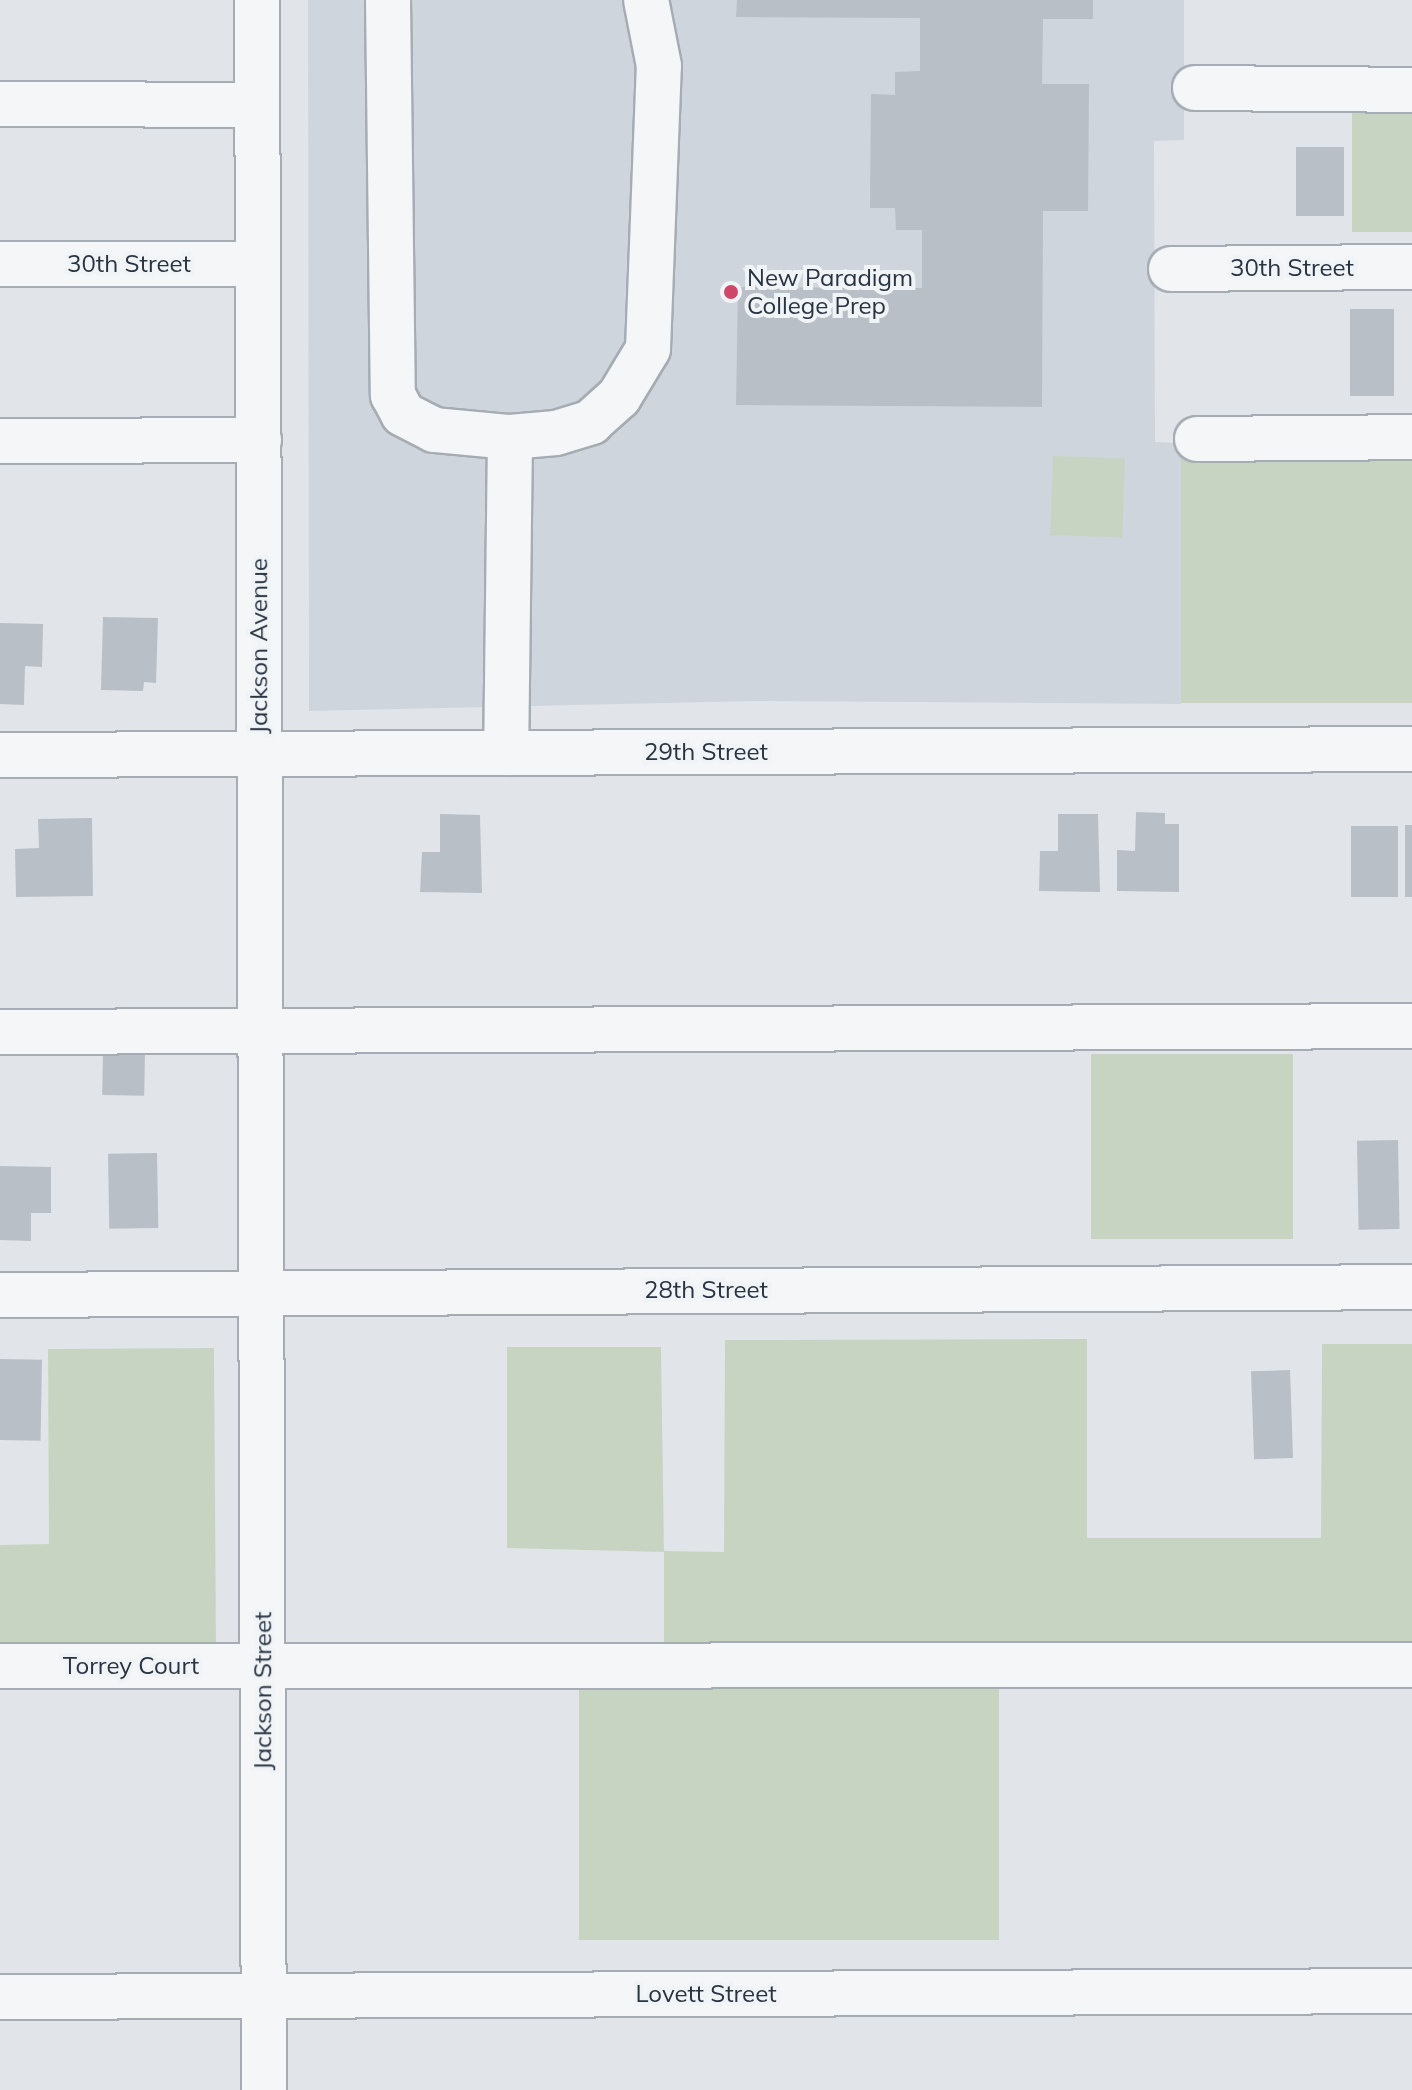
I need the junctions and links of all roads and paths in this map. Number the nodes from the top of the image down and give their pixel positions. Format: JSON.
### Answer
{"nodes":[{"id":1,"x":257,"y":0,"type":"edge"},
{"id":2,"x":388,"y":0,"type":"edge"},
{"id":3,"x":646,"y":0,"type":"edge"},
{"id":4,"x":1195,"y":88,"type":"dead end"},
{"id":5,"x":1412,"y":90,"type":"edge"},
{"id":6,"x":0,"y":104,"type":"edge"},
{"id":7,"x":257,"y":105,"type":"junction"},
{"id":8,"x":0,"y":264,"type":"edge"},
{"id":9,"x":258,"y":264,"type":"junction"},
{"id":10,"x":1412,"y":267,"type":"edge"},
{"id":11,"x":1171,"y":269,"type":"dead end"},
{"id":12,"x":510,"y":437,"type":"junction"},
{"id":13,"x":1412,"y":437,"type":"edge"},
{"id":14,"x":1197,"y":439,"type":"dead end"},
{"id":15,"x":259,"y":440,"type":"junction"},
{"id":16,"x":0,"y":441,"type":"edge"},
{"id":17,"x":1412,"y":749,"type":"edge"},
{"id":18,"x":506,"y":753,"type":"junction"},
{"id":19,"x":259,"y":754,"type":"junction"},
{"id":20,"x":0,"y":755,"type":"edge"},
{"id":21,"x":1412,"y":1026,"type":"edge"},
{"id":22,"x":260,"y":1030,"type":"junction"},
{"id":23,"x":0,"y":1032,"type":"edge"},
{"id":24,"x":1412,"y":1287,"type":"edge"},
{"id":25,"x":261,"y":1292,"type":"junction"},
{"id":26,"x":0,"y":1295,"type":"edge"},
{"id":27,"x":1412,"y":1665,"type":"edge"},
{"id":28,"x":0,"y":1666,"type":"edge"},
{"id":29,"x":263,"y":1666,"type":"junction"},
{"id":30,"x":1412,"y":1991,"type":"edge"},
{"id":31,"x":264,"y":1996,"type":"junction"},
{"id":32,"x":0,"y":1997,"type":"edge"},
{"id":33,"x":264,"y":2090,"type":"edge"}],
"edges":[{"from":1,"to":7,"type":"street","name":"Jackson Avenue"},
{"from":2,"to":12,"type":"street"},
{"from":3,"to":12,"type":"street"},
{"from":4,"to":5,"type":"street"},
{"from":6,"to":7,"type":"street"},
{"from":7,"to":9,"type":"street","name":"Jackson Avenue"},
{"from":8,"to":9,"type":"street","name":"30th Street"},
{"from":9,"to":15,"type":"street","name":"Jackson Avenue"},
{"from":10,"to":11,"type":"street","name":"30th Street"},
{"from":12,"to":18,"type":"street"},
{"from":13,"to":14,"type":"street"},
{"from":15,"to":16,"type":"street"},
{"from":15,"to":19,"type":"street","name":"Jackson Avenue"},
{"from":17,"to":18,"type":"street","name":"29th Street"},
{"from":18,"to":19,"type":"street","name":"29th Street"},
{"from":19,"to":20,"type":"street","name":"29th Street"},
{"from":19,"to":22,"type":"street","name":"Jackson Avenue"},
{"from":21,"to":22,"type":"street"},
{"from":22,"to":23,"type":"street"},
{"from":22,"to":25,"type":"street","name":"Jackson Avenue"},
{"from":24,"to":25,"type":"street","name":"28th Street"},
{"from":25,"to":26,"type":"street","name":"28th Street"},
{"from":25,"to":29,"type":"street","name":"Jackson Street"},
{"from":27,"to":29,"type":"street","name":"Torrey Court"},
{"from":28,"to":29,"type":"street","name":"Torrey Court"},
{"from":29,"to":31,"type":"street","name":"Jackson Street"},
{"from":30,"to":31,"type":"street","name":"Lovett Street"},
{"from":31,"to":32,"type":"street","name":"Lovett Street"},
{"from":31,"to":33,"type":"street","name":"Jackson Street"}]}
